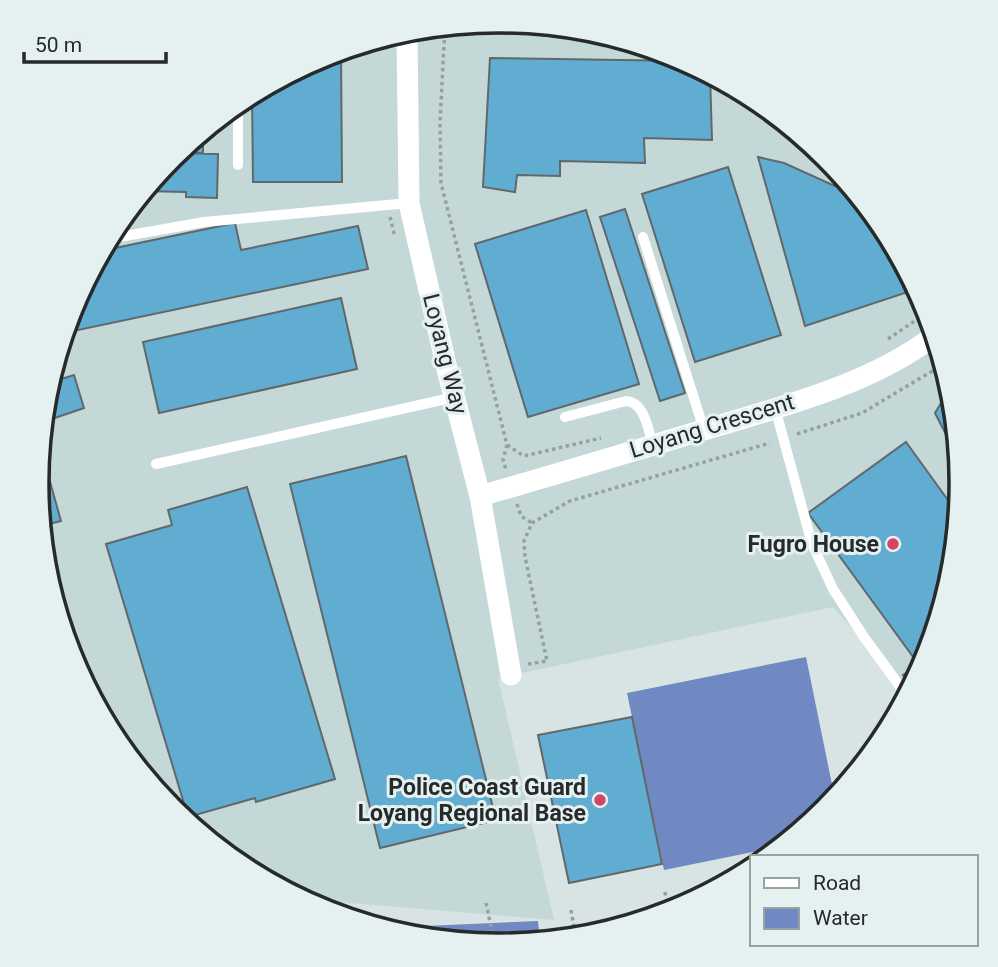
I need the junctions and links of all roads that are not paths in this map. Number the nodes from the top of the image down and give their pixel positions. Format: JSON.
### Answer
{"nodes":[{"id":1,"x":407,"y":43,"type":"edge"},
{"id":2,"x":238,"y":117,"type":"edge"},
{"id":3,"x":238,"y":165,"type":"dead end"},
{"id":4,"x":409,"y":203,"type":"junction"},
{"id":5,"x":123,"y":236,"type":"edge"},
{"id":6,"x":643,"y":237,"type":"dead end"},
{"id":7,"x":926,"y":342,"type":"edge"},
{"id":8,"x":455,"y":397,"type":"junction"},
{"id":9,"x":775,"y":408,"type":"junction"},
{"id":10,"x":565,"y":417,"type":"dead end"},
{"id":11,"x":704,"y":430,"type":"junction"},
{"id":12,"x":653,"y":445,"type":"junction"},
{"id":13,"x":156,"y":464,"type":"dead end"},
{"id":14,"x":480,"y":496,"type":"junction"},
{"id":15,"x":511,"y":671,"type":"road end"},
{"id":16,"x":901,"y":687,"type":"edge"}],
"edges":[{"from":1,"to":4,"type":"street","name":"Loyang Way"},
{"from":2,"to":3,"type":"lane"},
{"from":4,"to":5,"type":"lane"},
{"from":4,"to":8,"type":"street","name":"Loyang Way"},
{"from":6,"to":11,"type":"lane"},
{"from":7,"to":9,"type":"street","name":"Loyang Crescent"},
{"from":8,"to":13,"type":"lane"},
{"from":8,"to":14,"type":"street","name":"Loyang Way"},
{"from":9,"to":11,"type":"street","name":"Loyang Crescent"},
{"from":9,"to":16,"type":"lane"},
{"from":10,"to":12,"type":"lane"},
{"from":11,"to":12,"type":"street","name":"Loyang Crescent"},
{"from":12,"to":14,"type":"street","name":"Loyang Crescent"},
{"from":14,"to":15,"type":"street","name":"Loyang Way"}]}
